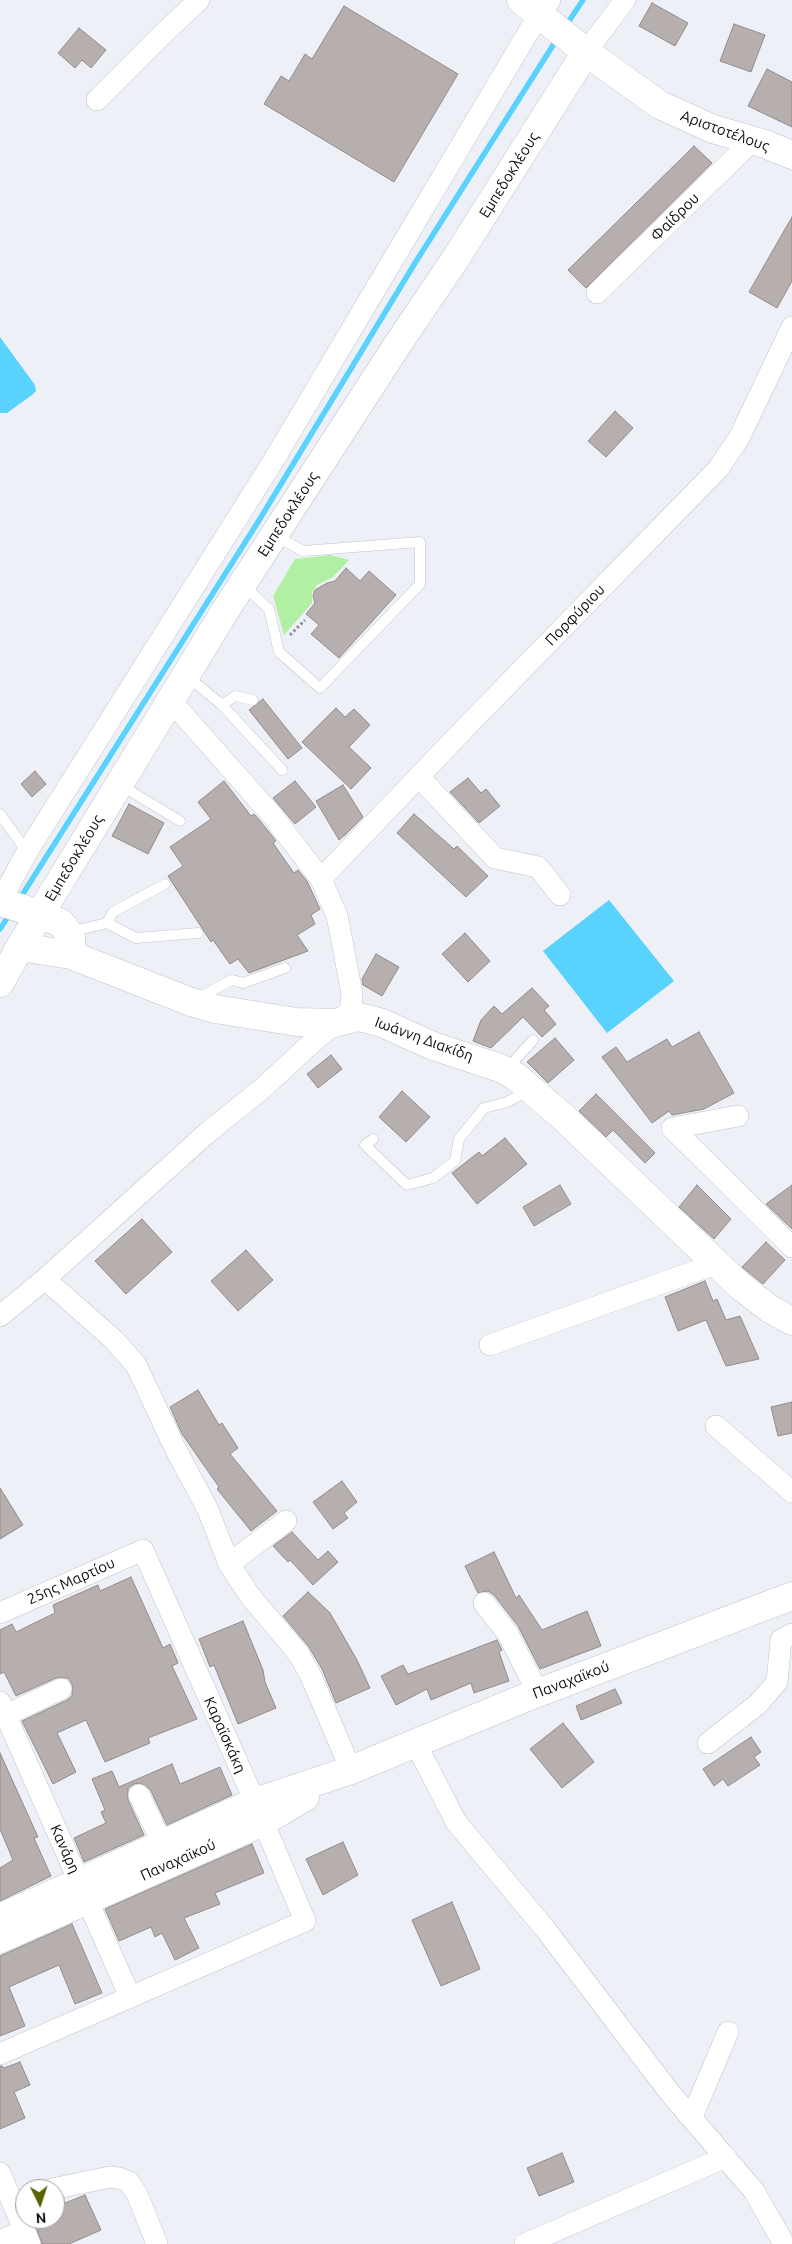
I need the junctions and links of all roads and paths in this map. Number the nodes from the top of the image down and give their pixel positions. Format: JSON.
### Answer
{"nodes":[{"id":1,"x":199,"y":0,"type":"edge"},
{"id":2,"x":625,"y":0,"type":"edge"},
{"id":3,"x":540,"y":9,"type":"edge"},
{"id":4,"x":582,"y":49,"type":"junction"},
{"id":5,"x":98,"y":100,"type":"dead end"},
{"id":6,"x":753,"y":140,"type":"junction"},
{"id":7,"x":792,"y":155,"type":"edge"},
{"id":8,"x":598,"y":293,"type":"dead end"},
{"id":9,"x":792,"y":326,"type":"edge"},
{"id":10,"x":274,"y":535,"type":"junction"},
{"id":11,"x":242,"y":584,"type":"junction"},
{"id":12,"x":306,"y":620,"type":"dead end"},
{"id":13,"x":278,"y":646,"type":"junction"},
{"id":14,"x":186,"y":675,"type":"junction"},
{"id":15,"x":252,"y":700,"type":"dead end"},
{"id":16,"x":171,"y":701,"type":"junction"},
{"id":17,"x":222,"y":705,"type":"junction"},
{"id":18,"x":282,"y":770,"type":"dead end"},
{"id":19,"x":419,"y":777,"type":"junction"},
{"id":20,"x":119,"y":784,"type":"junction"},
{"id":21,"x":0,"y":814,"type":"edge"},
{"id":22,"x":180,"y":821,"type":"dead end"},
{"id":23,"x":27,"y":852,"type":"junction"},
{"id":24,"x":321,"y":879,"type":"junction"},
{"id":25,"x":165,"y":884,"type":"dead end"},
{"id":26,"x":560,"y":894,"type":"dead end"},
{"id":27,"x":0,"y":902,"type":"edge"},
{"id":28,"x":40,"y":914,"type":"junction"},
{"id":29,"x":107,"y":923,"type":"junction"},
{"id":30,"x":198,"y":934,"type":"dead end"},
{"id":31,"x":69,"y":942,"type":"junction"},
{"id":32,"x":20,"y":947,"type":"junction"},
{"id":33,"x":285,"y":968,"type":"dead end"},
{"id":34,"x":0,"y":983,"type":"edge"},
{"id":35,"x":190,"y":1002,"type":"junction"},
{"id":36,"x":335,"y":1023,"type":"junction"},
{"id":37,"x":533,"y":1040,"type":"dead end"},
{"id":38,"x":505,"y":1071,"type":"junction"},
{"id":39,"x":531,"y":1090,"type":"junction"},
{"id":40,"x":738,"y":1116,"type":"dead end"},
{"id":41,"x":373,"y":1139,"type":"dead end"},
{"id":42,"x":792,"y":1247,"type":"edge"},
{"id":43,"x":716,"y":1264,"type":"junction"},
{"id":44,"x":45,"y":1278,"type":"junction"},
{"id":45,"x":0,"y":1316,"type":"edge"},
{"id":46,"x":792,"y":1321,"type":"edge"},
{"id":47,"x":490,"y":1345,"type":"dead end"},
{"id":48,"x":716,"y":1426,"type":"dead end"},
{"id":49,"x":792,"y":1492,"type":"edge"},
{"id":50,"x":286,"y":1521,"type":"dead end"},
{"id":51,"x":143,"y":1550,"type":"joint"},
{"id":52,"x":229,"y":1564,"type":"junction"},
{"id":53,"x":792,"y":1596,"type":"edge"},
{"id":54,"x":484,"y":1603,"type":"dead end"},
{"id":55,"x":0,"y":1612,"type":"edge"},
{"id":56,"x":792,"y":1634,"type":"edge"},
{"id":57,"x":61,"y":1688,"type":"dead end"},
{"id":58,"x":538,"y":1692,"type":"junction"},
{"id":59,"x":3,"y":1709,"type":"edge"},
{"id":60,"x":415,"y":1742,"type":"junction"},
{"id":61,"x":708,"y":1743,"type":"dead end"},
{"id":62,"x":351,"y":1770,"type":"junction"},
{"id":63,"x":139,"y":1795,"type":"dead end"},
{"id":64,"x":259,"y":1812,"type":"junction"},
{"id":65,"x":163,"y":1845,"type":"junction"},
{"id":66,"x":84,"y":1892,"type":"junction"},
{"id":67,"x":0,"y":1918,"type":"edge"},
{"id":68,"x":0,"y":1939,"type":"edge"},
{"id":69,"x":130,"y":1997,"type":"junction"},
{"id":70,"x":728,"y":2032,"type":"dead end"},
{"id":71,"x":0,"y":2054,"type":"edge"},
{"id":72,"x":692,"y":2117,"type":"junction"},
{"id":73,"x":726,"y":2156,"type":"junction"},
{"id":74,"x":0,"y":2173,"type":"edge"},
{"id":75,"x":65,"y":2186,"type":"edge"},
{"id":76,"x":15,"y":2193,"type":"edge"},
{"id":77,"x":28,"y":2237,"type":"edge"},
{"id":78,"x":0,"y":2241,"type":"edge"},
{"id":79,"x":157,"y":2244,"type":"edge"},
{"id":80,"x":525,"y":2244,"type":"edge"},
{"id":81,"x":784,"y":2244,"type":"edge"}],
"edges":[{"from":1,"to":5,"type":"street"},
{"from":2,"to":4,"type":"street"},
{"from":3,"to":4,"type":"street","name":"Αριστοτέλους"},
{"from":3,"to":23,"type":"street"},
{"from":4,"to":6,"type":"street","name":"Αριστοτέλους"},
{"from":4,"to":10,"type":"street","name":"Εμπεδοκλέους"},
{"from":6,"to":7,"type":"street","name":"Αριστοτέλους"},
{"from":6,"to":8,"type":"street","name":"Φαίδρου"},
{"from":9,"to":19,"type":"street","name":"Πορφύριου"},
{"from":10,"to":11,"type":"street","name":"Εμπεδοκλέους"},
{"from":10,"to":13,"type":"lane"},
{"from":11,"to":13,"type":"lane"},
{"from":11,"to":14,"type":"street","name":"Εμπεδοκλέους"},
{"from":12,"to":13,"type":"path"},
{"from":14,"to":16,"type":"street","name":"Εμπεδοκλέους"},
{"from":14,"to":17,"type":"lane"},
{"from":15,"to":17,"type":"lane"},
{"from":16,"to":20,"type":"street","name":"Εμπεδοκλέους"},
{"from":16,"to":24,"type":"street"},
{"from":17,"to":18,"type":"lane"},
{"from":19,"to":24,"type":"street","name":"Πορφύριου"},
{"from":19,"to":26,"type":"street"},
{"from":20,"to":22,"type":"lane"},
{"from":20,"to":28,"type":"street","name":"Εμπεδοκλέους"},
{"from":21,"to":23,"type":"lane"},
{"from":23,"to":27,"type":"street"},
{"from":24,"to":36,"type":"street"},
{"from":25,"to":29,"type":"lane"},
{"from":27,"to":28,"type":"street","name":"Ιωάννη Διακίδη"},
{"from":28,"to":31,"type":"street","name":"Ιωάννη Διακίδη"},
{"from":28,"to":32,"type":"street","name":"Εμπεδοκλέους"},
{"from":29,"to":30,"type":"lane"},
{"from":29,"to":31,"type":"lane"},
{"from":31,"to":32,"type":"street"},
{"from":31,"to":35,"type":"street","name":"Ιωάννη Διακίδη"},
{"from":32,"to":34,"type":"street","name":"Εμπεδοκλέους"},
{"from":33,"to":35,"type":"lane"},
{"from":35,"to":36,"type":"street","name":"Ιωάννη Διακίδη"},
{"from":36,"to":38,"type":"street","name":"Ιωάννη Διακίδη"},
{"from":36,"to":44,"type":"street"},
{"from":37,"to":38,"type":"lane"},
{"from":38,"to":39,"type":"street","name":"Ιωάννη Διακίδη"},
{"from":39,"to":41,"type":"lane"},
{"from":39,"to":43,"type":"street","name":"Ιωάννη Διακίδη"},
{"from":40,"to":42,"type":"street"},
{"from":43,"to":46,"type":"street","name":"Ιωάννη Διακίδη"},
{"from":43,"to":47,"type":"street"},
{"from":44,"to":45,"type":"street"},
{"from":44,"to":52,"type":"street"},
{"from":48,"to":49,"type":"street"},
{"from":50,"to":52,"type":"street"},
{"from":51,"to":55,"type":"street","name":"25ης Μαρτίου"},
{"from":51,"to":64,"type":"street","name":"Καραϊσκάκη"},
{"from":52,"to":62,"type":"street"},
{"from":53,"to":58,"type":"street","name":"Παναχαϊκού"},
{"from":54,"to":58,"type":"street"},
{"from":56,"to":61,"type":"street"},
{"from":57,"to":59,"type":"street"},
{"from":58,"to":60,"type":"street","name":"Παναχαϊκού"},
{"from":59,"to":66,"type":"street","name":"Κανάρη"},
{"from":60,"to":62,"type":"street","name":"Παναχαϊκού"},
{"from":60,"to":72,"type":"street"},
{"from":62,"to":64,"type":"street","name":"Παναχαϊκού"},
{"from":63,"to":65,"type":"street"},
{"from":64,"to":65,"type":"street","name":"Παναχαϊκού"},
{"from":64,"to":66,"type":"street","name":"Παναχαϊκού"},
{"from":64,"to":69,"type":"street","name":"Καραϊσκάκη"},
{"from":65,"to":66,"type":"street","name":"Παναχαϊκού"},
{"from":66,"to":67,"type":"street","name":"Παναχαϊκού"},
{"from":66,"to":68,"type":"street","name":"Παναχαϊκού"},
{"from":66,"to":69,"type":"street","name":"Κανάρη"},
{"from":69,"to":71,"type":"street"},
{"from":70,"to":72,"type":"street"},
{"from":72,"to":73,"type":"street"},
{"from":73,"to":80,"type":"street"},
{"from":73,"to":81,"type":"street"},
{"from":74,"to":76,"type":"street"},
{"from":75,"to":79,"type":"street"},
{"from":77,"to":78,"type":"street"}]}
